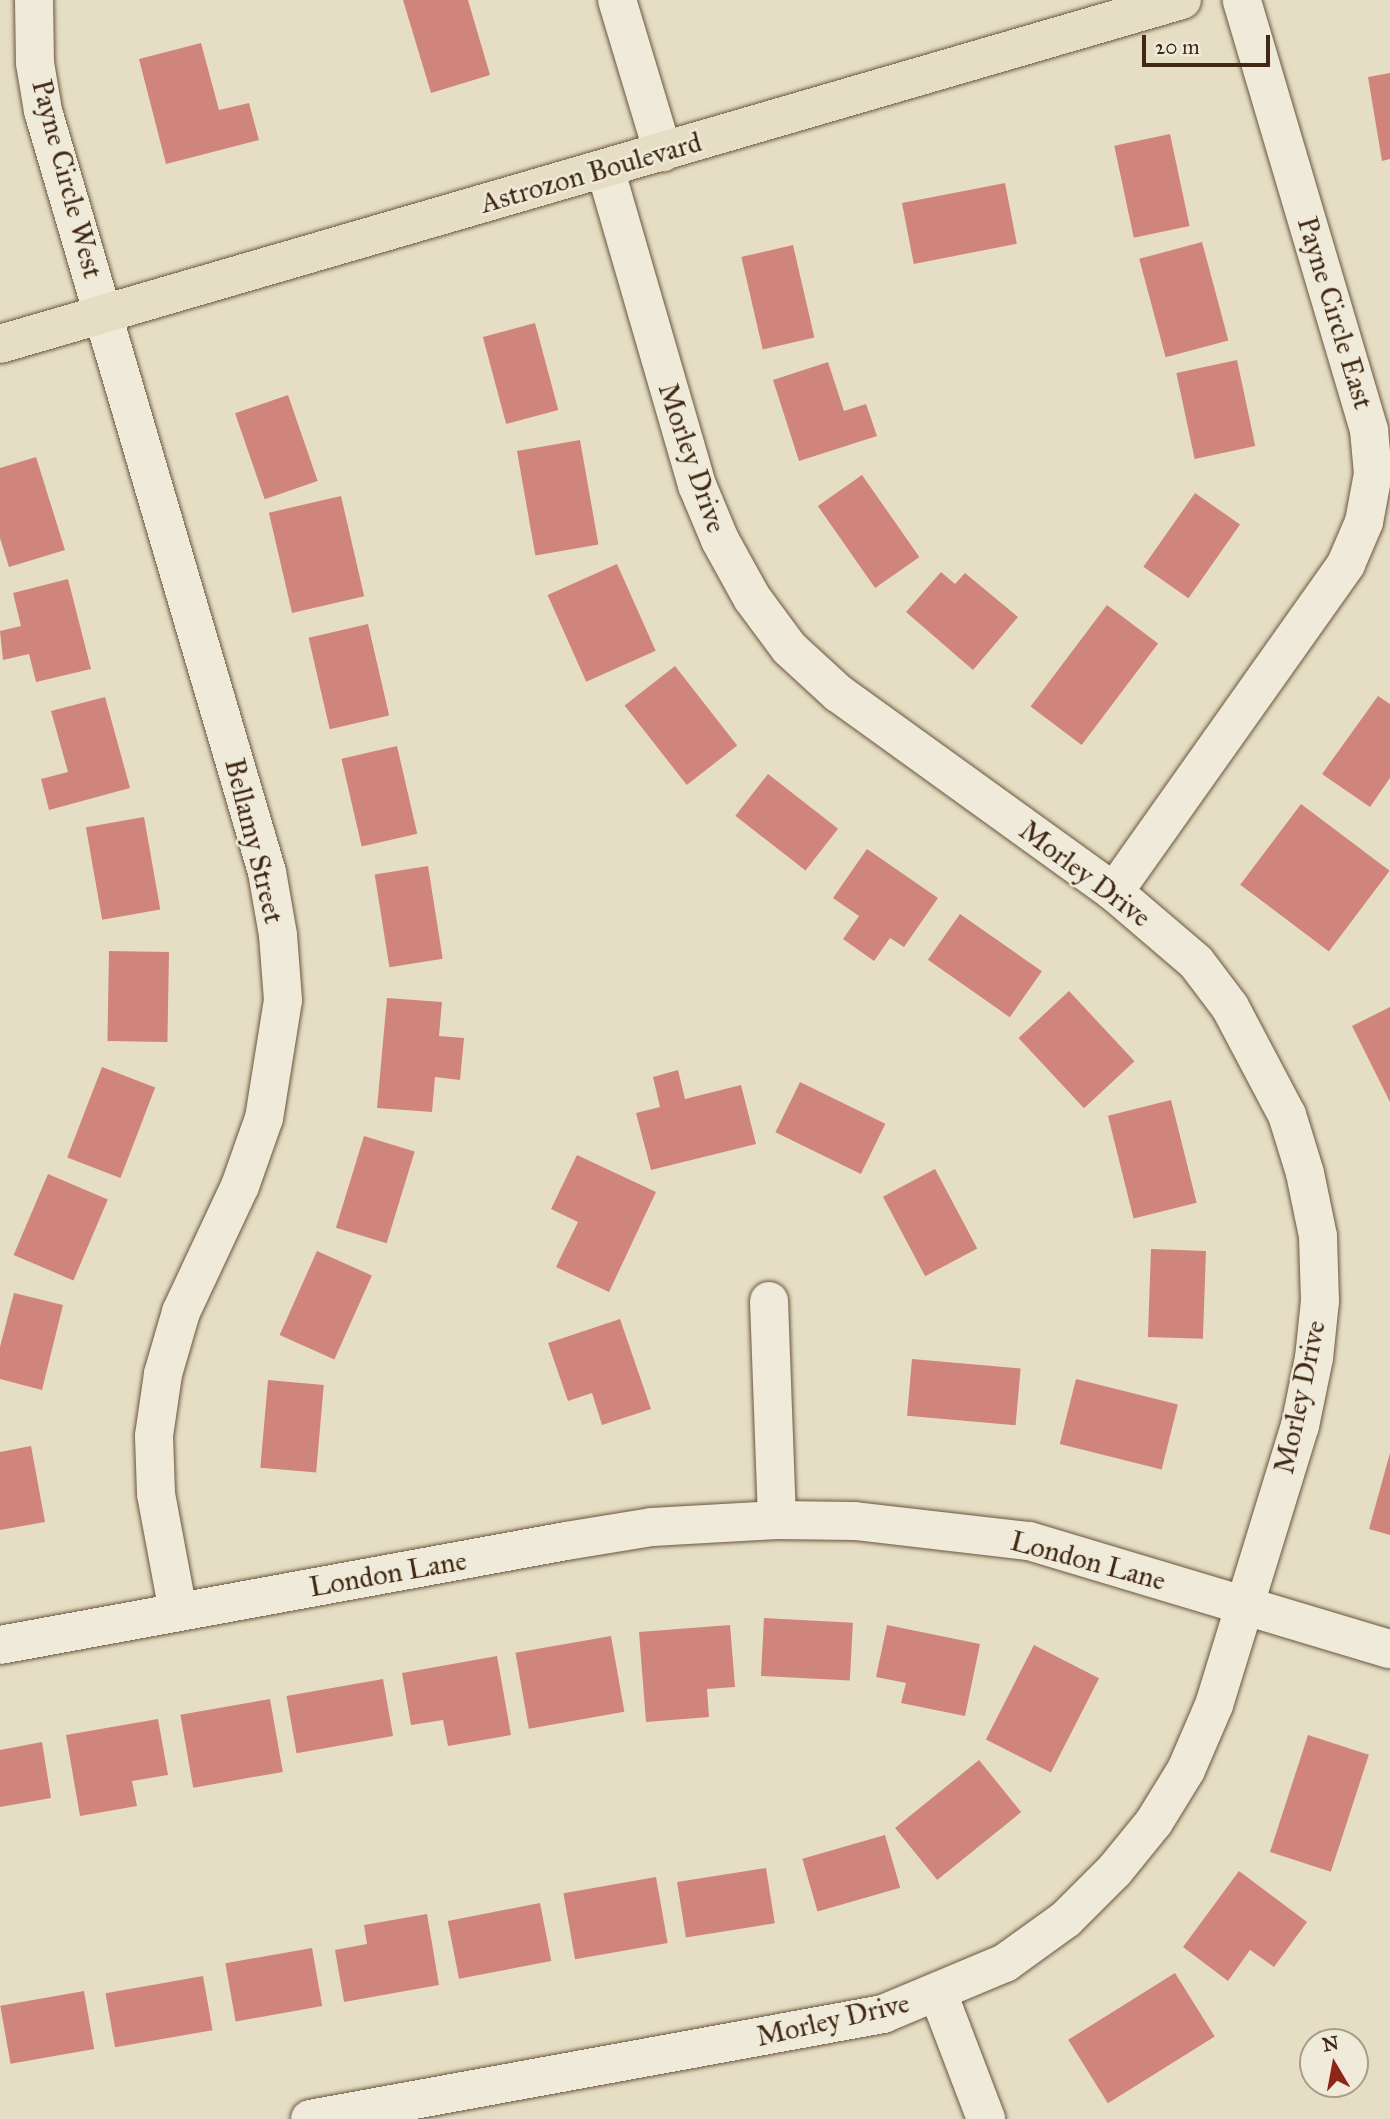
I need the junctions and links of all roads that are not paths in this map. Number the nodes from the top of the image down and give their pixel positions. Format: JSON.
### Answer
{"nodes":[{"id":1,"x":34,"y":0,"type":"edge"},
{"id":2,"x":617,"y":0,"type":"edge"},
{"id":3,"x":1182,"y":0,"type":"edge"},
{"id":4,"x":1242,"y":0,"type":"edge"},
{"id":5,"x":663,"y":152,"type":"junction"},
{"id":6,"x":605,"y":169,"type":"junction"},
{"id":7,"x":105,"y":314,"type":"junction"},
{"id":8,"x":0,"y":344,"type":"edge"},
{"id":9,"x":1114,"y":892,"type":"junction"},
{"id":10,"x":769,"y":1301,"type":"dead end"},
{"id":11,"x":777,"y":1520,"type":"junction"},
{"id":12,"x":1243,"y":1604,"type":"junction"},
{"id":13,"x":178,"y":1612,"type":"junction"},
{"id":14,"x":0,"y":1645,"type":"edge"},
{"id":15,"x":1390,"y":1650,"type":"edge"},
{"id":16,"x":938,"y":1993,"type":"junction"},
{"id":17,"x":310,"y":2119,"type":"edge"},
{"id":18,"x":986,"y":2119,"type":"edge"}],
"edges":[{"from":1,"to":7,"type":"street","name":"Payne Circle West"},
{"from":2,"to":5,"type":"street"},
{"from":3,"to":5,"type":"main road","name":"Astrozon Boulevard"},
{"from":4,"to":9,"type":"street","name":"Payne Circle East"},
{"from":5,"to":6,"type":"main road","name":"Astrozon Boulevard"},
{"from":6,"to":7,"type":"main road","name":"Astrozon Boulevard"},
{"from":6,"to":9,"type":"street","name":"Morley Drive"},
{"from":7,"to":8,"type":"main road","name":"Astrozon Boulevard"},
{"from":7,"to":13,"type":"street","name":"Bellamy Street"},
{"from":9,"to":12,"type":"street","name":"Morley Drive"},
{"from":10,"to":11,"type":"street"},
{"from":11,"to":12,"type":"street","name":"London Lane"},
{"from":11,"to":13,"type":"street","name":"London Lane"},
{"from":12,"to":15,"type":"street","name":"London Lane"},
{"from":12,"to":16,"type":"street","name":"Morley Drive"},
{"from":13,"to":14,"type":"street","name":"London Lane"},
{"from":16,"to":17,"type":"street","name":"Morley Drive"},
{"from":16,"to":18,"type":"street"}]}
